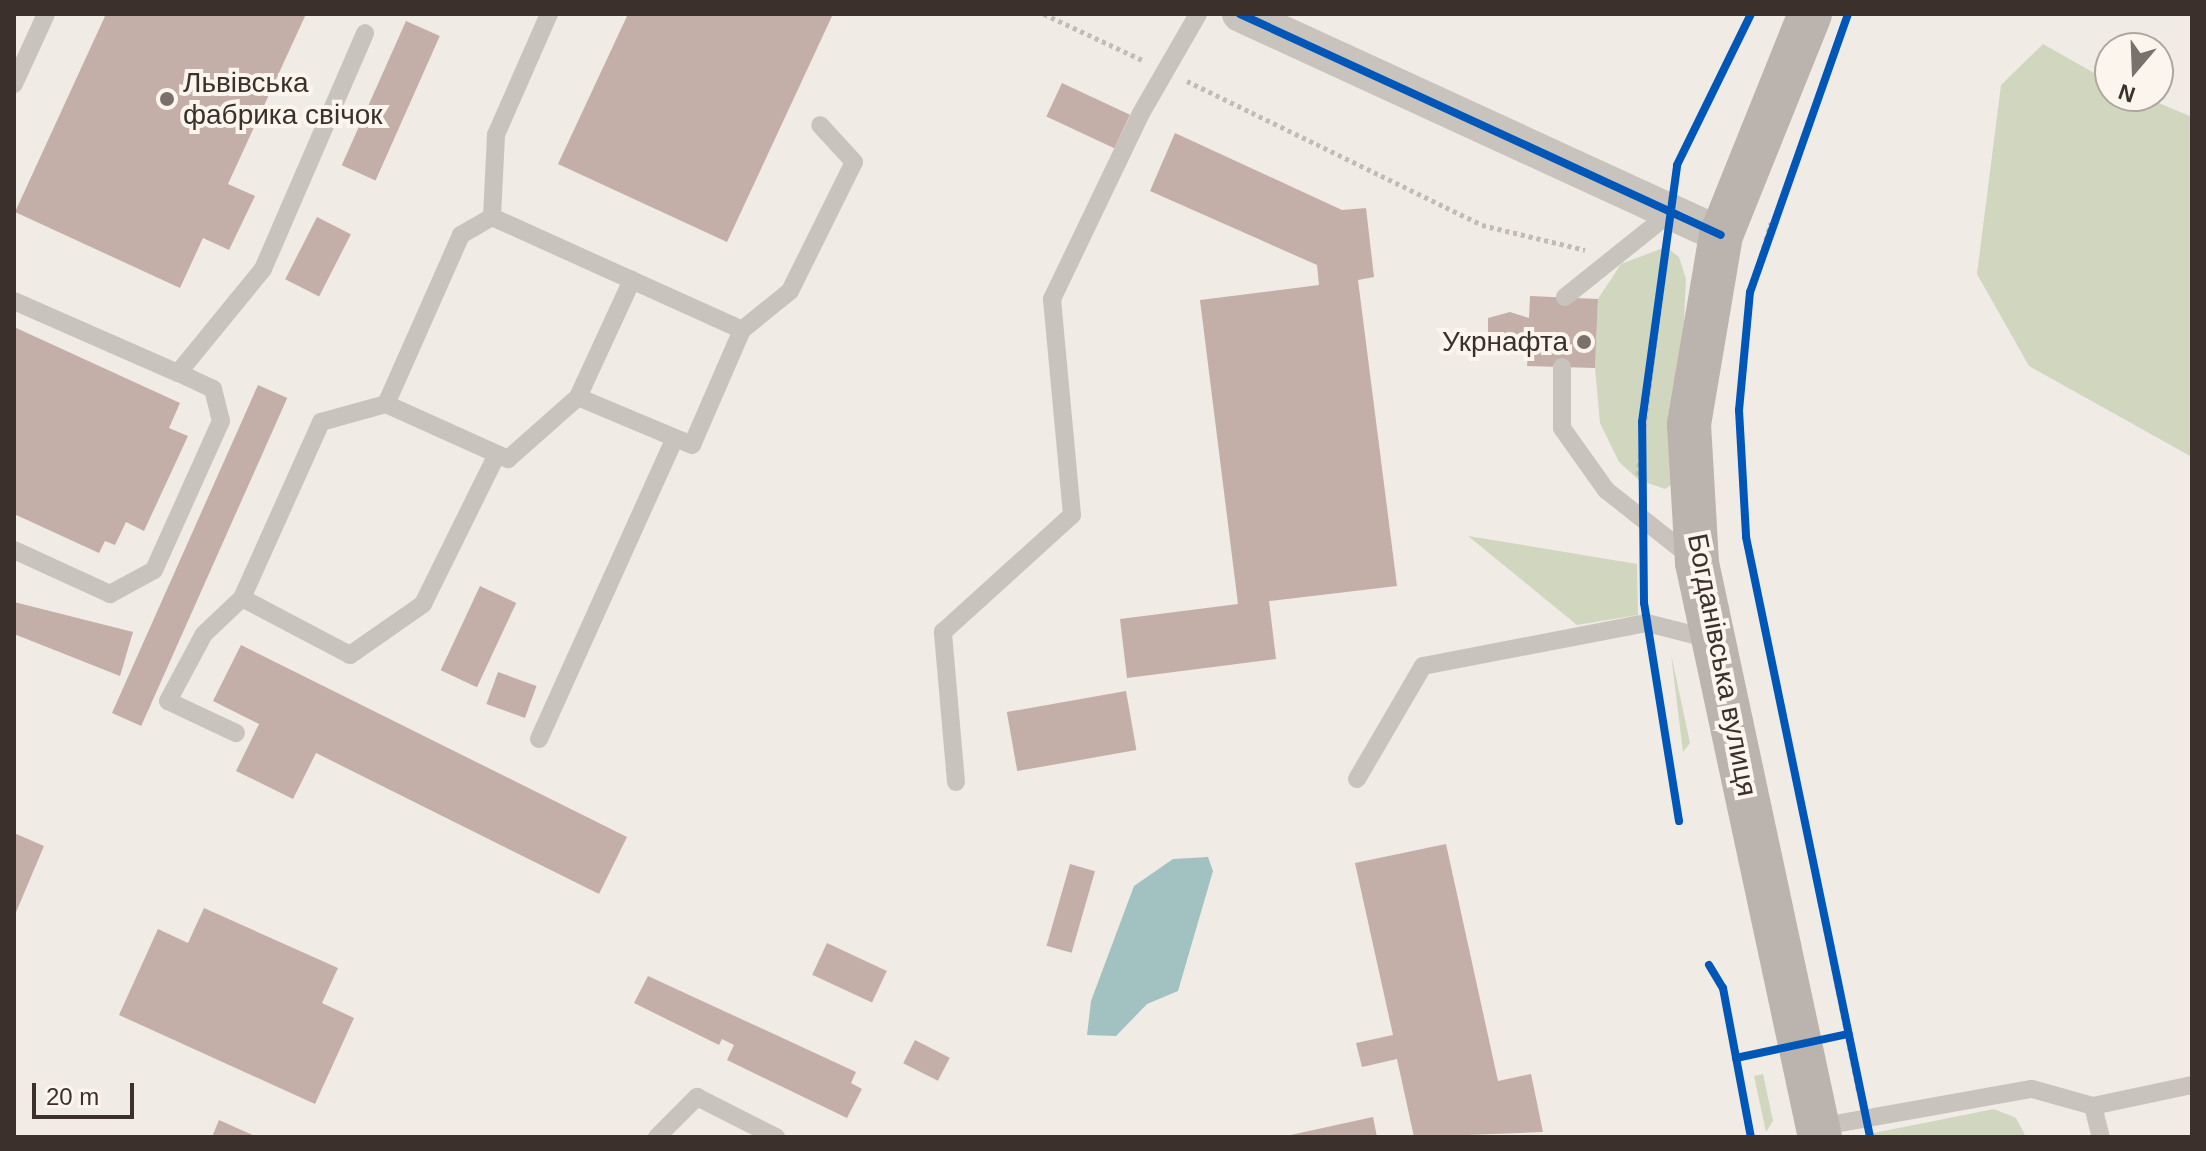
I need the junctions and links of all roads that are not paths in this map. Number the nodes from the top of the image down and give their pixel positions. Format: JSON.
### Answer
{"nodes":[{"id":1,"x":46,"y":14,"type":"edge"},
{"id":2,"x":549,"y":14,"type":"edge"},
{"id":3,"x":1198,"y":14,"type":"edge"},
{"id":4,"x":1240,"y":14,"type":"edge"},
{"id":5,"x":1810,"y":14,"type":"edge"},
{"id":6,"x":365,"y":33,"type":"dead end"},
{"id":7,"x":14,"y":84,"type":"edge"},
{"id":8,"x":820,"y":125,"type":"dead end"},
{"id":9,"x":1671,"y":212,"type":"junction"},
{"id":10,"x":492,"y":217,"type":"junction"},
{"id":11,"x":1721,"y":235,"type":"junction"},
{"id":12,"x":632,"y":280,"type":"junction"},
{"id":13,"x":1565,"y":297,"type":"dead end"},
{"id":14,"x":14,"y":301,"type":"edge"},
{"id":15,"x":742,"y":330,"type":"junction"},
{"id":16,"x":1562,"y":367,"type":"dead end"},
{"id":17,"x":178,"y":373,"type":"junction"},
{"id":18,"x":578,"y":397,"type":"junction"},
{"id":19,"x":386,"y":404,"type":"junction"},
{"id":20,"x":675,"y":438,"type":"junction"},
{"id":21,"x":497,"y":454,"type":"junction"},
{"id":22,"x":14,"y":550,"type":"edge"},
{"id":23,"x":1697,"y":563,"type":"junction"},
{"id":24,"x":242,"y":598,"type":"junction"},
{"id":25,"x":1713,"y":640,"type":"junction"},
{"id":26,"x":236,"y":733,"type":"dead end"},
{"id":27,"x":539,"y":739,"type":"dead end"},
{"id":28,"x":1357,"y":779,"type":"dead end"},
{"id":29,"x":956,"y":782,"type":"dead end"},
{"id":30,"x":2192,"y":1085,"type":"edge"},
{"id":31,"x":2093,"y":1106,"type":"junction"},
{"id":32,"x":1819,"y":1132,"type":"edge"},
{"id":33,"x":657,"y":1137,"type":"edge"},
{"id":34,"x":776,"y":1137,"type":"edge"},
{"id":35,"x":2101,"y":1137,"type":"edge"}],
"edges":[{"from":1,"to":7,"type":"lane"},
{"from":2,"to":10,"type":"lane"},
{"from":3,"to":29,"type":"lane"},
{"from":4,"to":9,"type":"street"},
{"from":5,"to":11,"type":"main road","name":"Богданівська вулиця"},
{"from":6,"to":17,"type":"lane"},
{"from":8,"to":15,"type":"lane"},
{"from":9,"to":11,"type":"street"},
{"from":9,"to":13,"type":"lane"},
{"from":10,"to":12,"type":"lane"},
{"from":10,"to":19,"type":"lane"},
{"from":11,"to":23,"type":"main road","name":"Богданівська вулиця"},
{"from":12,"to":15,"type":"lane"},
{"from":12,"to":18,"type":"lane"},
{"from":14,"to":17,"type":"lane"},
{"from":15,"to":20,"type":"lane"},
{"from":16,"to":23,"type":"lane"},
{"from":17,"to":22,"type":"lane"},
{"from":18,"to":20,"type":"lane"},
{"from":18,"to":21,"type":"lane"},
{"from":19,"to":21,"type":"lane"},
{"from":19,"to":24,"type":"lane"},
{"from":20,"to":27,"type":"lane"},
{"from":21,"to":24,"type":"lane"},
{"from":23,"to":25,"type":"main road","name":"Богданівська вулиця"},
{"from":24,"to":26,"type":"lane"},
{"from":25,"to":28,"type":"lane"},
{"from":25,"to":32,"type":"main road","name":"Богданівська вулиця"},
{"from":30,"to":31,"type":"lane"},
{"from":31,"to":32,"type":"lane"},
{"from":31,"to":35,"type":"lane"},
{"from":33,"to":34,"type":"lane"}]}
